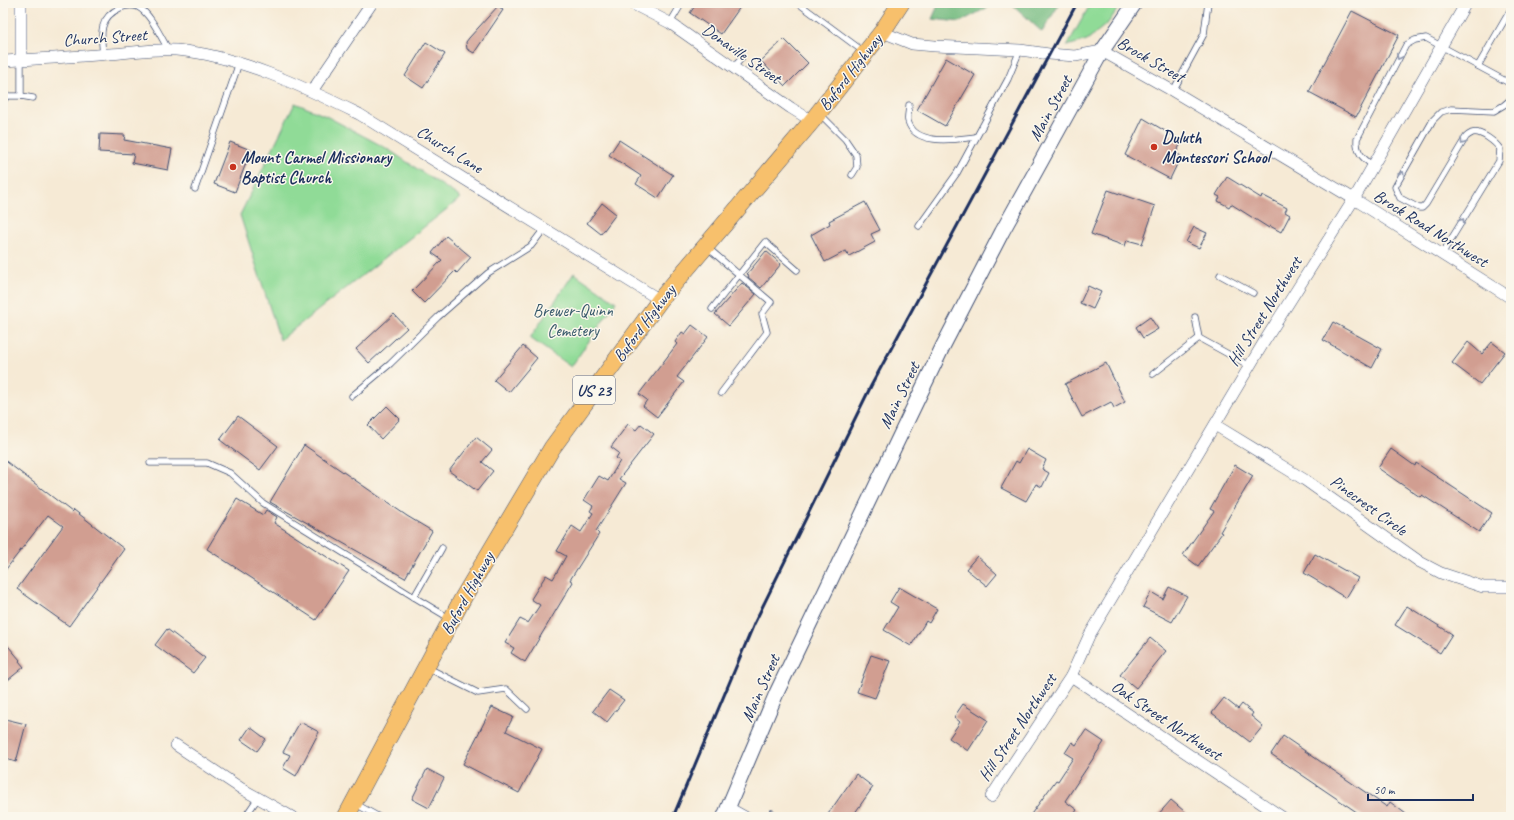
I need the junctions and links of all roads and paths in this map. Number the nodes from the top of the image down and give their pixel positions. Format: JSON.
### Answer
{"nodes":[{"id":1,"x":21,"y":3,"type":"edge"},
{"id":2,"x":372,"y":3,"type":"edge"},
{"id":3,"x":631,"y":3,"type":"edge"},
{"id":4,"x":682,"y":3,"type":"edge"},
{"id":5,"x":798,"y":3,"type":"edge"},
{"id":6,"x":901,"y":3,"type":"edge"},
{"id":7,"x":1135,"y":3,"type":"edge"},
{"id":8,"x":1208,"y":3,"type":"edge"},
{"id":9,"x":1465,"y":3,"type":"edge"},
{"id":10,"x":1511,"y":9,"type":"edge"},
{"id":11,"x":670,"y":23,"type":"junction"},
{"id":12,"x":882,"y":32,"type":"junction"},
{"id":13,"x":1442,"y":46,"type":"junction"},
{"id":14,"x":168,"y":49,"type":"junction"},
{"id":15,"x":1020,"y":50,"type":"junction"},
{"id":16,"x":1102,"y":51,"type":"junction"},
{"id":17,"x":866,"y":53,"type":"junction"},
{"id":18,"x":102,"y":55,"type":"junction"},
{"id":19,"x":208,"y":55,"type":"joint"},
{"id":20,"x":741,"y":59,"type":"dead end"},
{"id":21,"x":21,"y":60,"type":"junction"},
{"id":22,"x":3,"y":61,"type":"edge"},
{"id":23,"x":239,"y":64,"type":"junction"},
{"id":24,"x":1478,"y":66,"type":"junction"},
{"id":25,"x":733,"y":68,"type":"junction"},
{"id":26,"x":1511,"y":84,"type":"edge"},
{"id":27,"x":312,"y":91,"type":"junction"},
{"id":28,"x":1173,"y":91,"type":"junction"},
{"id":29,"x":21,"y":96,"type":"junction"},
{"id":30,"x":33,"y":98,"type":"dead end"},
{"id":31,"x":1511,"y":99,"type":"edge"},
{"id":32,"x":3,"y":101,"type":"edge"},
{"id":33,"x":909,"y":105,"type":"dead end"},
{"id":34,"x":815,"y":116,"type":"junction"},
{"id":35,"x":976,"y":137,"type":"junction"},
{"id":36,"x":1373,"y":166,"type":"junction"},
{"id":37,"x":852,"y":175,"type":"dead end"},
{"id":38,"x":194,"y":189,"type":"dead end"},
{"id":39,"x":1354,"y":199,"type":"junction"},
{"id":40,"x":919,"y":226,"type":"dead end"},
{"id":41,"x":544,"y":229,"type":"junction"},
{"id":42,"x":706,"y":246,"type":"junction"},
{"id":43,"x":1442,"y":254,"type":"junction"},
{"id":44,"x":797,"y":270,"type":"dead end"},
{"id":45,"x":739,"y":275,"type":"junction"},
{"id":46,"x":1220,"y":275,"type":"dead end"},
{"id":47,"x":1253,"y":293,"type":"dead end"},
{"id":48,"x":1511,"y":298,"type":"edge"},
{"id":49,"x":660,"y":300,"type":"junction"},
{"id":50,"x":712,"y":309,"type":"dead end"},
{"id":51,"x":1195,"y":317,"type":"dead end"},
{"id":52,"x":1199,"y":338,"type":"junction"},
{"id":53,"x":1250,"y":366,"type":"junction"},
{"id":54,"x":1153,"y":374,"type":"dead end"},
{"id":55,"x":721,"y":393,"type":"dead end"},
{"id":56,"x":352,"y":396,"type":"dead end"},
{"id":57,"x":1215,"y":425,"type":"junction"},
{"id":58,"x":150,"y":463,"type":"dead end"},
{"id":59,"x":442,"y":548,"type":"dead end"},
{"id":60,"x":1511,"y":587,"type":"edge"},
{"id":61,"x":414,"y":597,"type":"junction"},
{"id":62,"x":451,"y":619,"type":"junction"},
{"id":63,"x":426,"y":667,"type":"junction"},
{"id":64,"x":1071,"y":676,"type":"junction"},
{"id":65,"x":527,"y":709,"type":"dead end"},
{"id":66,"x":176,"y":744,"type":"dead end"},
{"id":67,"x":991,"y":796,"type":"dead end"},
{"id":68,"x":258,"y":798,"type":"junction"},
{"id":69,"x":350,"y":810,"type":"edge"},
{"id":70,"x":725,"y":812,"type":"edge"},
{"id":71,"x":245,"y":817,"type":"edge"},
{"id":72,"x":292,"y":817,"type":"edge"},
{"id":73,"x":379,"y":817,"type":"edge"},
{"id":74,"x":745,"y":817,"type":"edge"},
{"id":75,"x":1282,"y":817,"type":"edge"}],
"edges":[{"from":1,"to":21,"type":"street"},
{"from":2,"to":27,"type":"street"},
{"from":3,"to":11,"type":"street","name":"Donaville Street"},
{"from":4,"to":11,"type":"lane"},
{"from":5,"to":17,"type":"lane"},
{"from":6,"to":12,"type":"main road","name":"Buford Highway","number":"US 23"},
{"from":7,"to":16,"type":"street","name":"Main Street"},
{"from":8,"to":28,"type":"lane"},
{"from":9,"to":13,"type":"street","name":"Hill Street Northwest"},
{"from":10,"to":24,"type":"lane"},
{"from":11,"to":25,"type":"street","name":"Donaville Street"},
{"from":12,"to":15,"type":"street","name":"Brock Street"},
{"from":12,"to":17,"type":"main road","name":"Buford Highway","number":"US 23"},
{"from":13,"to":24,"type":"lane"},
{"from":13,"to":36,"type":"street","name":"Hill Street Northwest"},
{"from":13,"to":36,"type":"lane","one_way":true},
{"from":14,"to":18,"type":"street","name":"Church Street"},
{"from":14,"to":18,"type":"lane"},
{"from":14,"to":19,"type":"street","name":"Church Street"},
{"from":15,"to":16,"type":"street","name":"Brock Street"},
{"from":15,"to":35,"type":"lane"},
{"from":16,"to":28,"type":"street","name":"Brock Street"},
{"from":16,"to":70,"type":"street","name":"Main Street"},
{"from":17,"to":34,"type":"main road","name":"Buford Highway","number":"US 23"},
{"from":18,"to":21,"type":"street","name":"Church Street"},
{"from":19,"to":23,"type":"street","name":"Church Lane"},
{"from":20,"to":25,"type":"lane"},
{"from":21,"to":22,"type":"street","name":"Church Street"},
{"from":21,"to":29,"type":"lane"},
{"from":23,"to":27,"type":"street","name":"Church Lane"},
{"from":23,"to":38,"type":"lane"},
{"from":24,"to":26,"type":"lane"},
{"from":25,"to":34,"type":"street","name":"Donaville Street"},
{"from":27,"to":41,"type":"street","name":"Church Lane"},
{"from":28,"to":39,"type":"street","name":"Brock Street"},
{"from":29,"to":30,"type":"lane"},
{"from":29,"to":32,"type":"lane"},
{"from":43,"to":31,"type":"lane","one_way":true},
{"from":33,"to":35,"type":"lane"},
{"from":34,"to":37,"type":"lane"},
{"from":34,"to":42,"type":"main road","name":"Buford Highway","number":"US 23"},
{"from":35,"to":40,"type":"lane"},
{"from":36,"to":39,"type":"street","name":"Hill Street Northwest"},
{"from":39,"to":43,"type":"street","name":"Brock Road Northwest"},
{"from":39,"to":53,"type":"street","name":"Hill Street Northwest"},
{"from":41,"to":49,"type":"street","name":"Church Lane"},
{"from":41,"to":56,"type":"lane"},
{"from":42,"to":45,"type":"lane"},
{"from":42,"to":49,"type":"main road","name":"Buford Highway","number":"US 23"},
{"from":43,"to":48,"type":"street","name":"Brock Road Northwest"},
{"from":44,"to":45,"type":"lane"},
{"from":45,"to":50,"type":"lane"},
{"from":45,"to":55,"type":"lane"},
{"from":46,"to":47,"type":"lane"},
{"from":49,"to":62,"type":"main road","name":"Buford Highway","number":"US 23"},
{"from":51,"to":52,"type":"lane"},
{"from":52,"to":53,"type":"lane"},
{"from":52,"to":54,"type":"lane"},
{"from":53,"to":57,"type":"street","name":"Hill Street Northwest"},
{"from":57,"to":60,"type":"street","name":"Pinecrest Circle"},
{"from":57,"to":64,"type":"street","name":"Hill Street Northwest"},
{"from":58,"to":61,"type":"lane"},
{"from":59,"to":61,"type":"lane"},
{"from":61,"to":62,"type":"lane"},
{"from":62,"to":63,"type":"main road","name":"Buford Highway","number":"US 23"},
{"from":63,"to":65,"type":"lane"},
{"from":63,"to":69,"type":"main road","name":"Buford Highway","number":"US 23"},
{"from":64,"to":67,"type":"street","name":"Hill Street Northwest"},
{"from":64,"to":75,"type":"street","name":"Oak Street Northwest"},
{"from":66,"to":68,"type":"street"},
{"from":68,"to":71,"type":"lane"},
{"from":68,"to":72,"type":"street"},
{"from":69,"to":73,"type":"lane"},
{"from":70,"to":74,"type":"street"}]}
